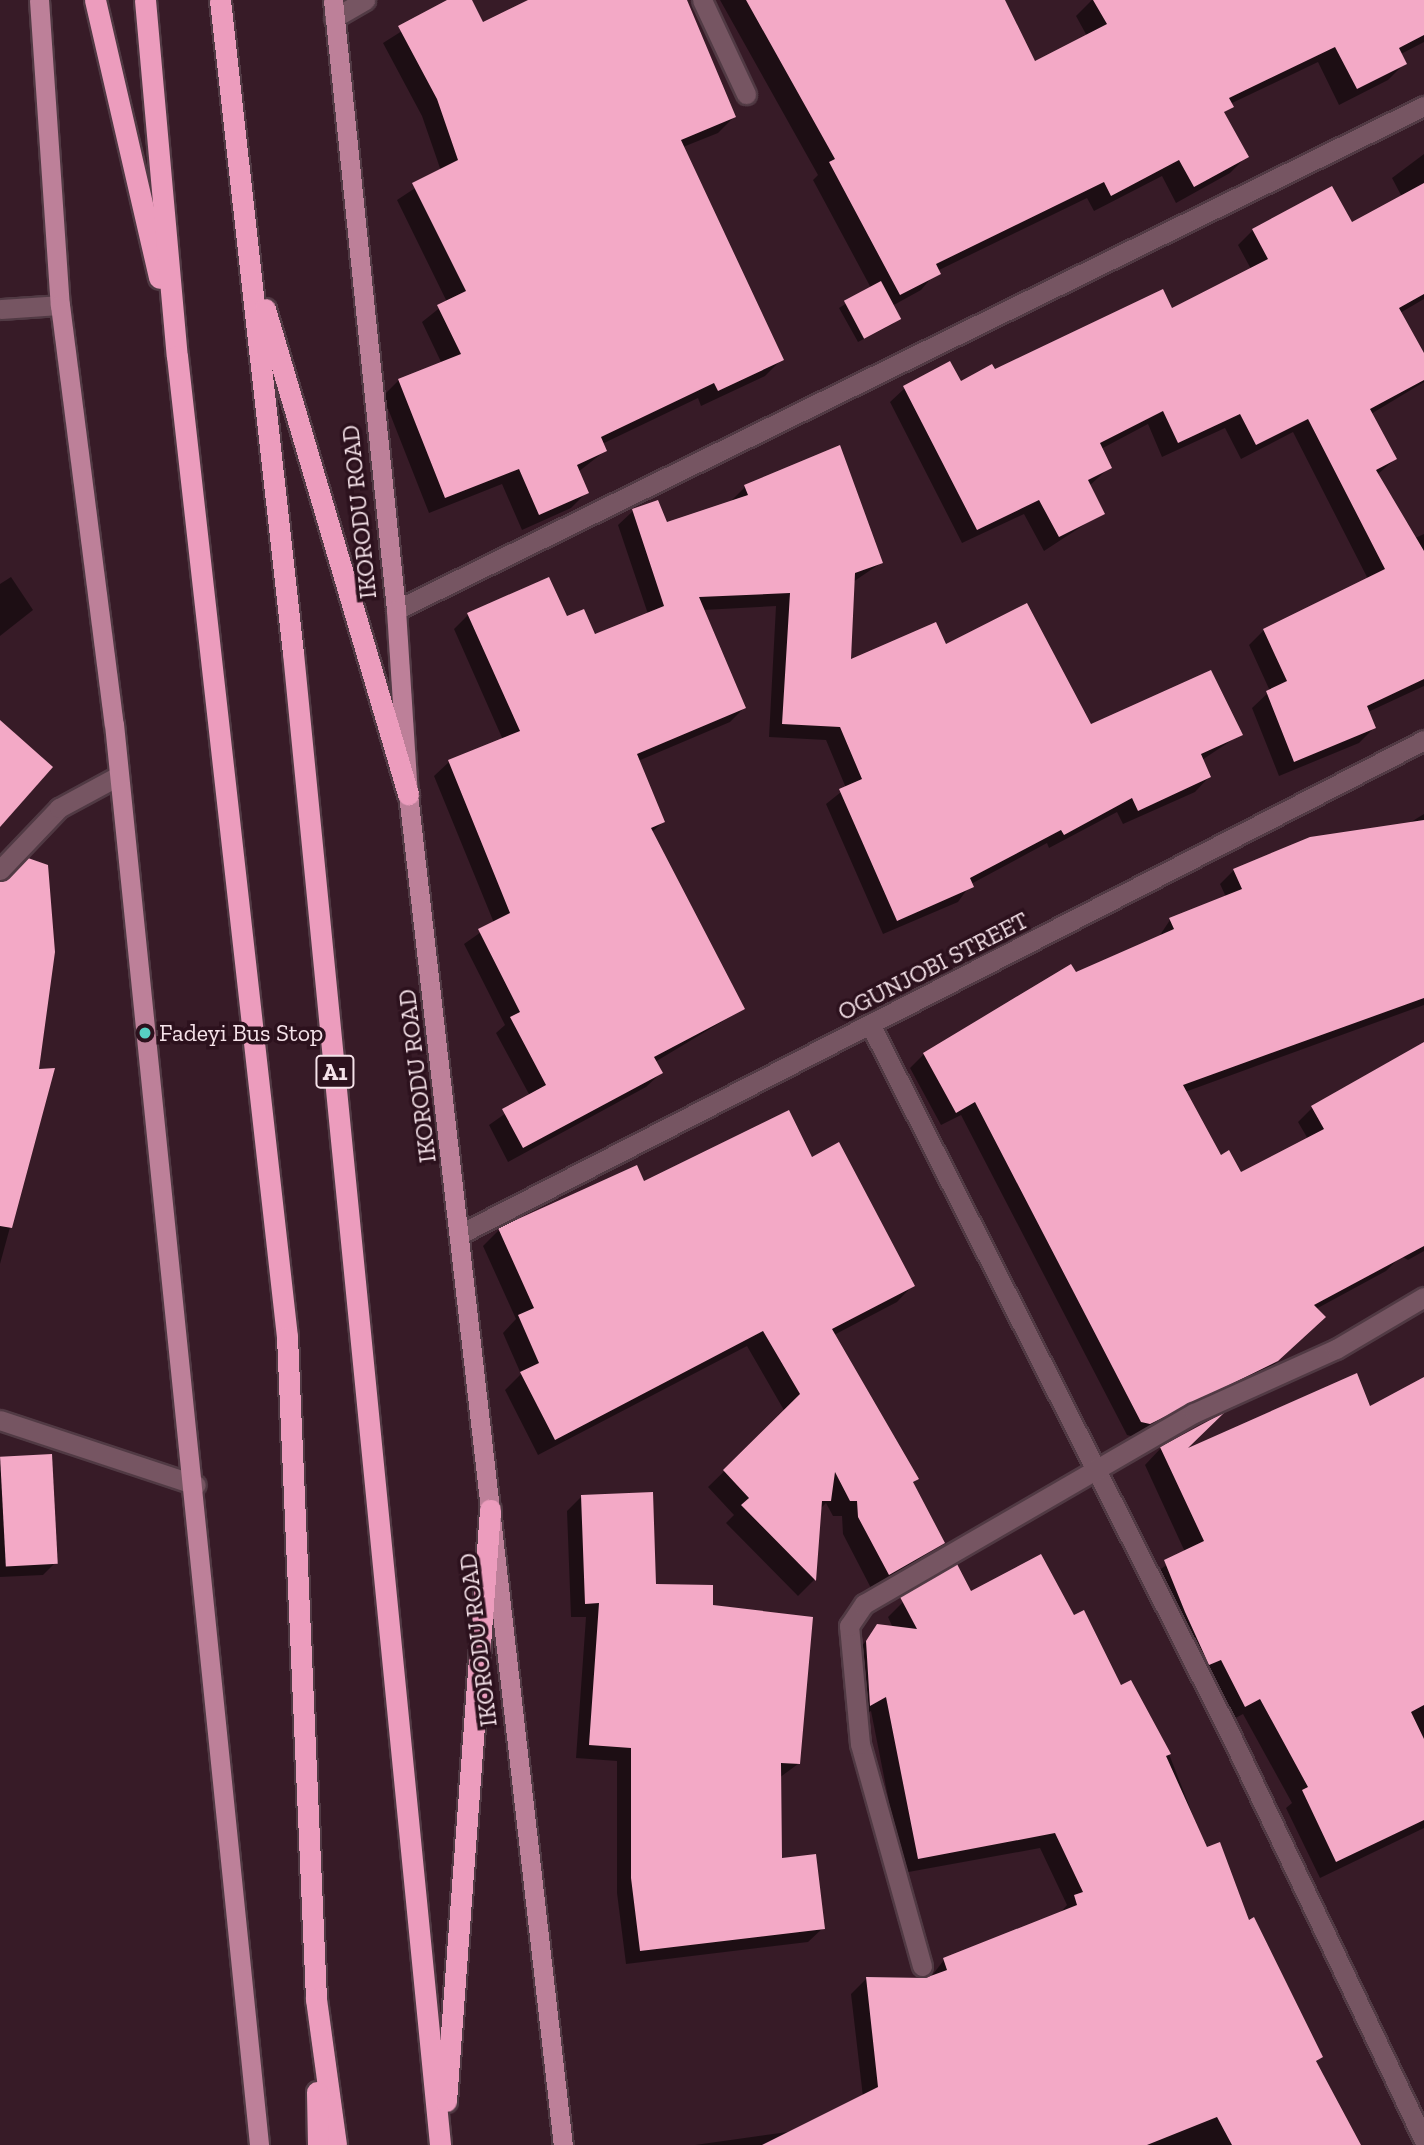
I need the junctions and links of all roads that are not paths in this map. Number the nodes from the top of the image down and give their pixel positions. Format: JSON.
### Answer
{"nodes":[{"id":1,"x":39,"y":0,"type":"edge"},
{"id":2,"x":95,"y":0,"type":"edge"},
{"id":3,"x":145,"y":0,"type":"edge"},
{"id":4,"x":221,"y":0,"type":"edge"},
{"id":5,"x":365,"y":0,"type":"edge"},
{"id":6,"x":702,"y":0,"type":"edge"},
{"id":7,"x":333,"y":9,"type":"edge"},
{"id":8,"x":746,"y":94,"type":"dead end"},
{"id":9,"x":1424,"y":106,"type":"edge"},
{"id":10,"x":249,"y":254,"type":"junction"},
{"id":11,"x":60,"y":305,"type":"junction"},
{"id":12,"x":0,"y":309,"type":"edge"},
{"id":13,"x":177,"y":356,"type":"junction"},
{"id":14,"x":396,"y":610,"type":"junction"},
{"id":15,"x":1424,"y":740,"type":"edge"},
{"id":16,"x":118,"y":776,"type":"junction"},
{"id":17,"x":408,"y":794,"type":"junction"},
{"id":18,"x":0,"y":870,"type":"edge"},
{"id":19,"x":871,"y":1026,"type":"junction"},
{"id":20,"x":462,"y":1233,"type":"junction"},
{"id":21,"x":1424,"y":1297,"type":"edge"},
{"id":22,"x":0,"y":1420,"type":"edge"},
{"id":23,"x":1097,"y":1467,"type":"junction"},
{"id":24,"x":196,"y":1485,"type":"junction"},
{"id":25,"x":489,"y":1510,"type":"junction"},
{"id":26,"x":922,"y":1966,"type":"dead end"},
{"id":27,"x":316,"y":1999,"type":"junction"},
{"id":28,"x":1424,"y":2140,"type":"edge"},
{"id":29,"x":259,"y":2145,"type":"edge"},
{"id":30,"x":318,"y":2145,"type":"edge"},
{"id":31,"x":336,"y":2145,"type":"edge"},
{"id":32,"x":441,"y":2145,"type":"edge"},
{"id":33,"x":563,"y":2145,"type":"edge"}],
"edges":[{"from":1,"to":11,"type":"main road"},
{"from":2,"to":13,"type":"highway"},
{"from":3,"to":13,"type":"highway"},
{"from":4,"to":10,"type":"highway","number":"A1"},
{"from":5,"to":7,"type":"street"},
{"from":6,"to":8,"type":"street"},
{"from":7,"to":14,"type":"main road","name":"IKORODU ROAD"},
{"from":9,"to":14,"type":"street"},
{"from":10,"to":17,"type":"highway"},
{"from":10,"to":32,"type":"highway","number":"A1"},
{"from":11,"to":12,"type":"street"},
{"from":11,"to":16,"type":"main road"},
{"from":13,"to":27,"type":"highway"},
{"from":14,"to":17,"type":"main road","name":"IKORODU ROAD"},
{"from":15,"to":19,"type":"street","name":"OGUNJOBI STREET"},
{"from":16,"to":18,"type":"street"},
{"from":16,"to":24,"type":"main road"},
{"from":17,"to":20,"type":"main road","name":"IKORODU ROAD"},
{"from":19,"to":20,"type":"street","name":"OGUNJOBI STREET"},
{"from":19,"to":23,"type":"street"},
{"from":20,"to":25,"type":"main road","name":"IKORODU ROAD"},
{"from":21,"to":23,"type":"street"},
{"from":22,"to":24,"type":"street"},
{"from":23,"to":26,"type":"street"},
{"from":23,"to":28,"type":"street"},
{"from":24,"to":29,"type":"main road"},
{"from":25,"to":32,"type":"highway"},
{"from":25,"to":33,"type":"main road","name":"IKORODU ROAD"},
{"from":27,"to":30,"type":"highway"},
{"from":27,"to":31,"type":"highway"}]}
